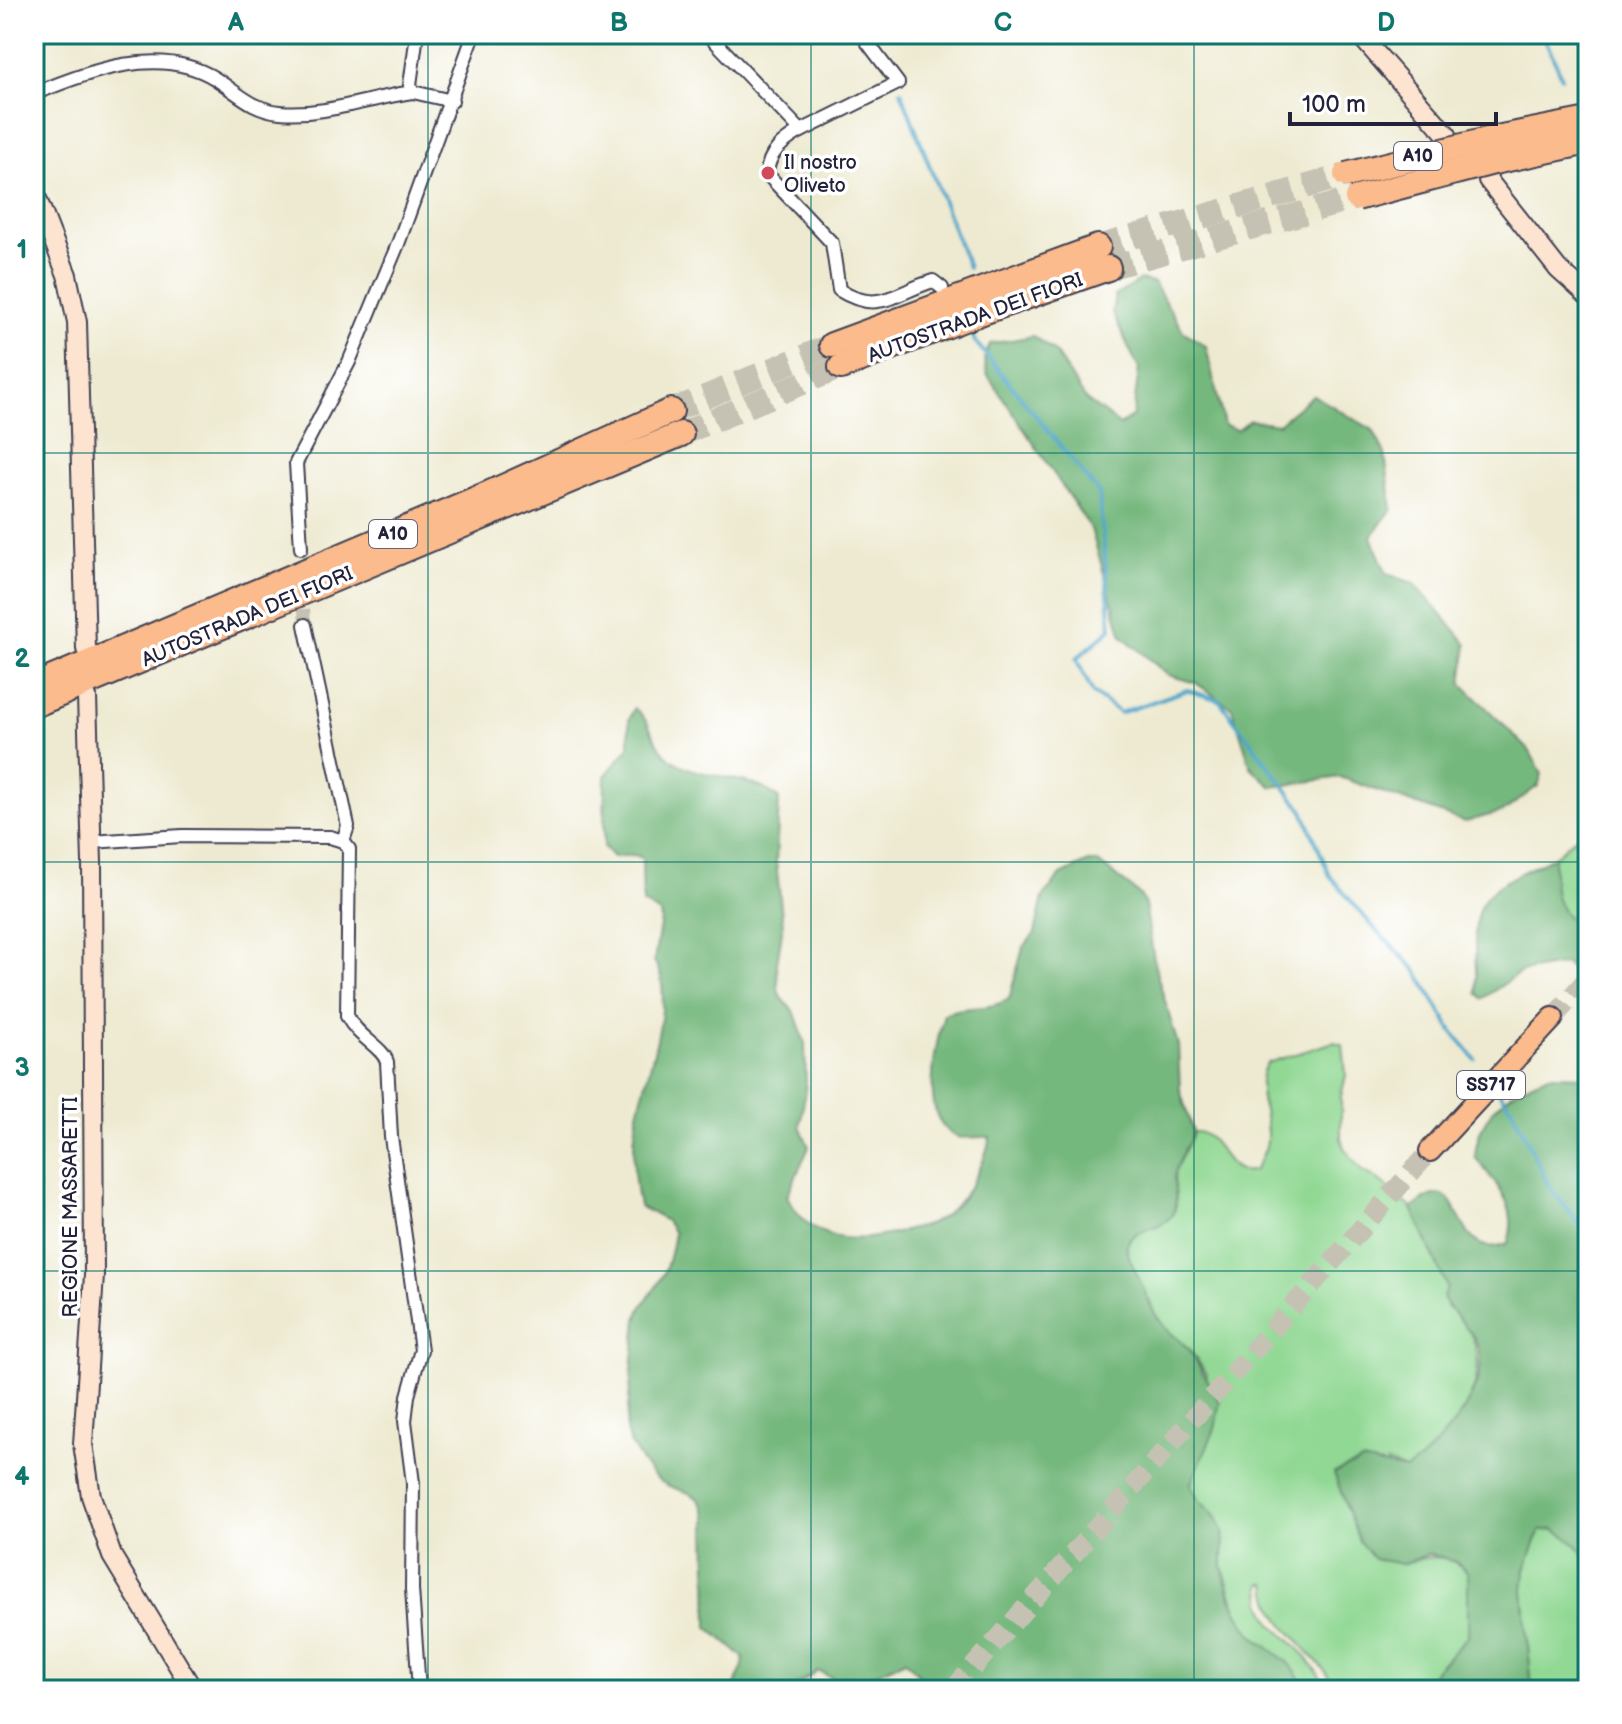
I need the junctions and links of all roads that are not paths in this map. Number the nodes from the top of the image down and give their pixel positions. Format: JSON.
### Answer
{"nodes":[{"id":1,"x":417,"y":34,"type":"edge"},
{"id":2,"x":474,"y":34,"type":"edge"},
{"id":3,"x":708,"y":34,"type":"edge"},
{"id":4,"x":861,"y":34,"type":"edge"},
{"id":5,"x":1359,"y":34,"type":"edge"},
{"id":6,"x":413,"y":92,"type":"junction"},
{"id":7,"x":34,"y":94,"type":"edge"},
{"id":8,"x":452,"y":101,"type":"junction"},
{"id":9,"x":1588,"y":120,"type":"edge"},
{"id":10,"x":801,"y":131,"type":"junction"},
{"id":11,"x":1447,"y":135,"type":"dead end"},
{"id":12,"x":1588,"y":142,"type":"edge"},
{"id":13,"x":1491,"y":160,"type":"junction"},
{"id":14,"x":1346,"y":175,"type":"tunnel mouth"},
{"id":15,"x":34,"y":191,"type":"edge"},
{"id":16,"x":1357,"y":198,"type":"tunnel mouth"},
{"id":17,"x":1103,"y":258,"type":"tunnel mouth"},
{"id":18,"x":942,"y":288,"type":"dead end"},
{"id":19,"x":1588,"y":296,"type":"edge"},
{"id":20,"x":837,"y":356,"type":"tunnel mouth"},
{"id":21,"x":671,"y":411,"type":"tunnel mouth"},
{"id":22,"x":681,"y":434,"type":"tunnel mouth"},
{"id":23,"x":301,"y":548,"type":"dead end"},
{"id":24,"x":305,"y":625,"type":"tunnel mouth"},
{"id":25,"x":86,"y":649,"type":"dead end"},
{"id":26,"x":34,"y":686,"type":"edge"},
{"id":27,"x":87,"y":697,"type":"dead end"},
{"id":28,"x":34,"y":705,"type":"edge"},
{"id":29,"x":343,"y":841,"type":"junction"},
{"id":30,"x":91,"y":842,"type":"junction"},
{"id":31,"x":1553,"y":1018,"type":"tunnel mouth"},
{"id":32,"x":1430,"y":1151,"type":"tunnel mouth"},
{"id":33,"x":193,"y":1690,"type":"edge"},
{"id":34,"x":419,"y":1690,"type":"edge"}],
"edges":[{"from":1,"to":6,"type":"street"},
{"from":2,"to":8,"type":"street"},
{"from":3,"to":10,"type":"street"},
{"from":4,"to":10,"type":"street"},
{"from":5,"to":11,"type":"street"},
{"from":6,"to":7,"type":"street"},
{"from":6,"to":8,"type":"street"},
{"from":8,"to":23,"type":"street"},
{"from":9,"to":13,"type":"highway","number":"A10"},
{"from":10,"to":18,"type":"street"},
{"from":12,"to":13,"type":"highway","number":"A10"},
{"from":13,"to":14,"type":"highway","number":"A10","bridge":true},
{"from":13,"to":16,"type":"highway","number":"A10","bridge":true},
{"from":13,"to":19,"type":"street"},
{"from":15,"to":25,"type":"street"},
{"from":17,"to":20,"type":"highway","name":"AUTOSTRADA DEI FIORI"},
{"from":21,"to":26,"type":"highway","name":"AUTOSTRADA DEI FIORI","number":"A10"},
{"from":22,"to":28,"type":"highway","name":"AUTOSTRADA DEI FIORI","number":"A10"},
{"from":24,"to":29,"type":"street"},
{"from":27,"to":30,"type":"street","name":"REGIONE MASSARETTI"},
{"from":29,"to":30,"type":"street"},
{"from":29,"to":34,"type":"street"},
{"from":30,"to":33,"type":"street","name":"REGIONE MASSARETTI"},
{"from":31,"to":32,"type":"main road","number":"SS717"}]}
